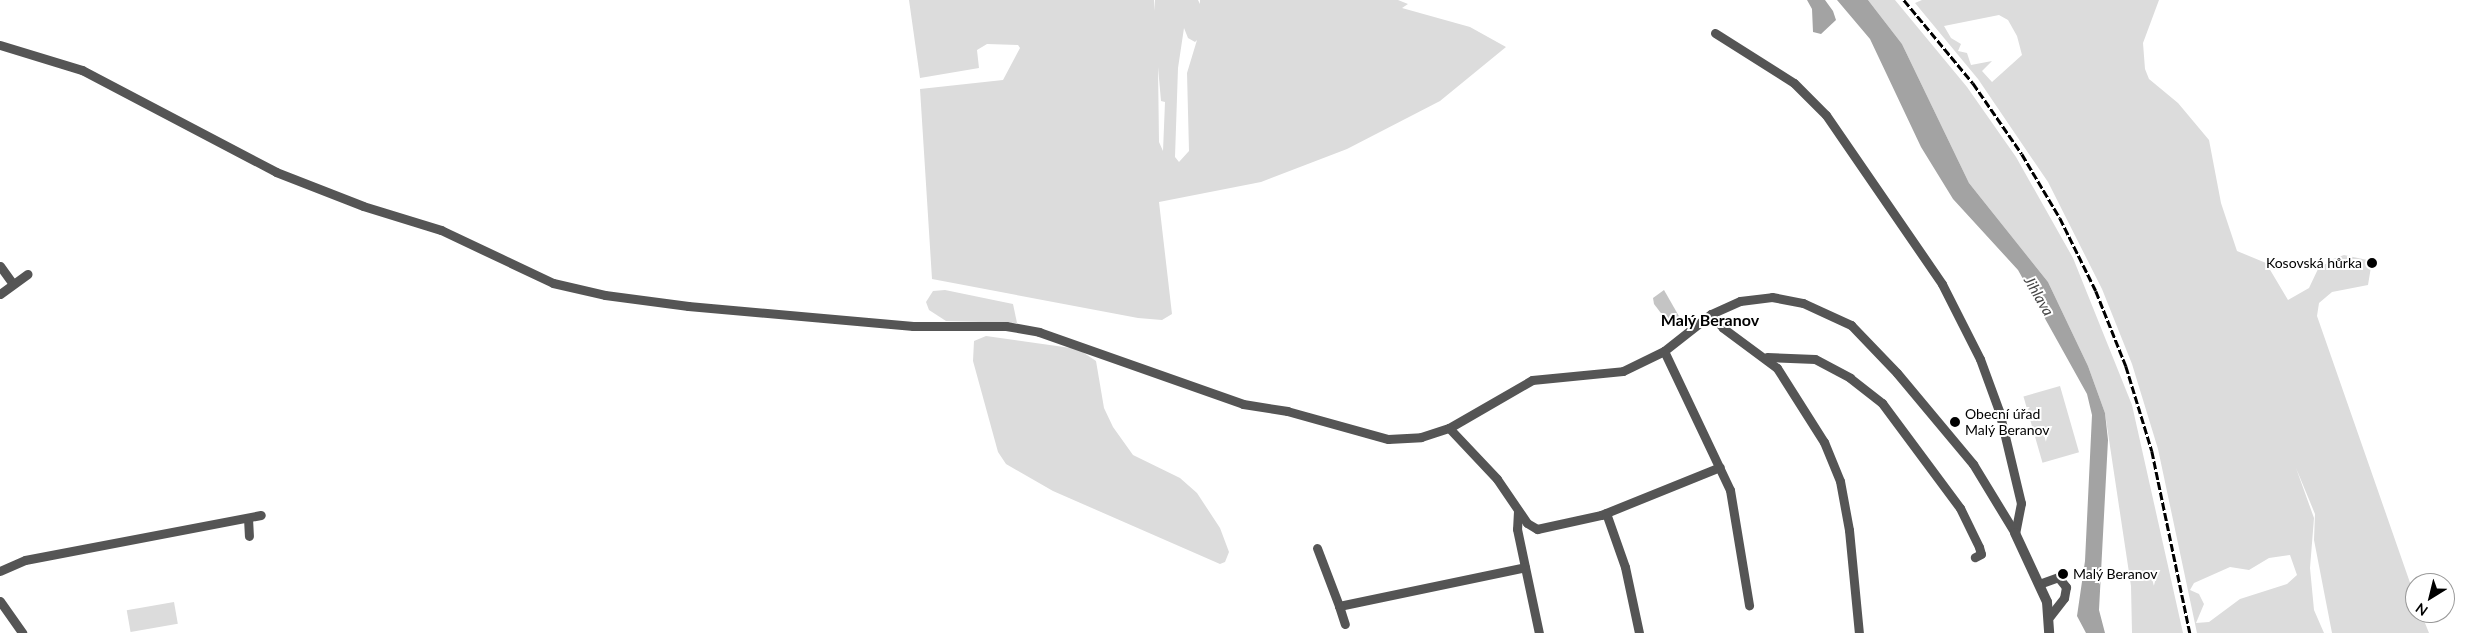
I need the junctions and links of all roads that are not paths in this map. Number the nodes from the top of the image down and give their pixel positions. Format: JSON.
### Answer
{"nodes":[{"id":1,"x":1714,"y":33,"type":"dead end"},
{"id":2,"x":0,"y":45,"type":"edge"},
{"id":3,"x":0,"y":266,"type":"edge"},
{"id":4,"x":28,"y":274,"type":"dead end"},
{"id":5,"x":13,"y":284,"type":"junction"},
{"id":6,"x":0,"y":294,"type":"edge"},
{"id":7,"x":1711,"y":314,"type":"junction"},
{"id":8,"x":1664,"y":351,"type":"junction"},
{"id":9,"x":1767,"y":356,"type":"junction"},
{"id":10,"x":1448,"y":428,"type":"junction"},
{"id":11,"x":1720,"y":467,"type":"junction"},
{"id":12,"x":1518,"y":511,"type":"junction"},
{"id":13,"x":1606,"y":513,"type":"junction"},
{"id":14,"x":260,"y":515,"type":"dead end"},
{"id":15,"x":248,"y":518,"type":"junction"},
{"id":16,"x":2015,"y":533,"type":"junction"},
{"id":17,"x":249,"y":536,"type":"dead end"},
{"id":18,"x":1317,"y":548,"type":"dead end"},
{"id":19,"x":1974,"y":558,"type":"dead end"},
{"id":20,"x":1525,"y":567,"type":"junction"},
{"id":21,"x":0,"y":571,"type":"edge"},
{"id":22,"x":2039,"y":584,"type":"junction"},
{"id":23,"x":0,"y":601,"type":"edge"},
{"id":24,"x":1749,"y":605,"type":"dead end"},
{"id":25,"x":1339,"y":606,"type":"junction"},
{"id":26,"x":2050,"y":616,"type":"junction"},
{"id":27,"x":1345,"y":624,"type":"dead end"},
{"id":28,"x":22,"y":633,"type":"edge"},
{"id":29,"x":1539,"y":633,"type":"edge"},
{"id":30,"x":1639,"y":633,"type":"edge"},
{"id":31,"x":1859,"y":633,"type":"edge"},
{"id":32,"x":2049,"y":633,"type":"edge"}],
"edges":[{"from":1,"to":16,"type":"street"},
{"from":2,"to":10,"type":"street"},
{"from":3,"to":5,"type":"street"},
{"from":4,"to":5,"type":"street"},
{"from":5,"to":6,"type":"street"},
{"from":7,"to":8,"type":"street"},
{"from":7,"to":9,"type":"street"},
{"from":7,"to":16,"type":"street"},
{"from":8,"to":10,"type":"street"},
{"from":8,"to":11,"type":"street"},
{"from":9,"to":19,"type":"street"},
{"from":9,"to":31,"type":"street"},
{"from":10,"to":12,"type":"street"},
{"from":11,"to":13,"type":"street"},
{"from":11,"to":24,"type":"street"},
{"from":12,"to":13,"type":"street"},
{"from":12,"to":20,"type":"street"},
{"from":13,"to":30,"type":"street"},
{"from":14,"to":15,"type":"street"},
{"from":15,"to":17,"type":"street"},
{"from":15,"to":21,"type":"street"},
{"from":16,"to":22,"type":"street"},
{"from":18,"to":25,"type":"street"},
{"from":20,"to":25,"type":"street"},
{"from":20,"to":29,"type":"street"},
{"from":22,"to":26,"type":"street"},
{"from":22,"to":26,"type":"street"},
{"from":23,"to":28,"type":"street"},
{"from":25,"to":27,"type":"street"},
{"from":26,"to":32,"type":"street"}]}
